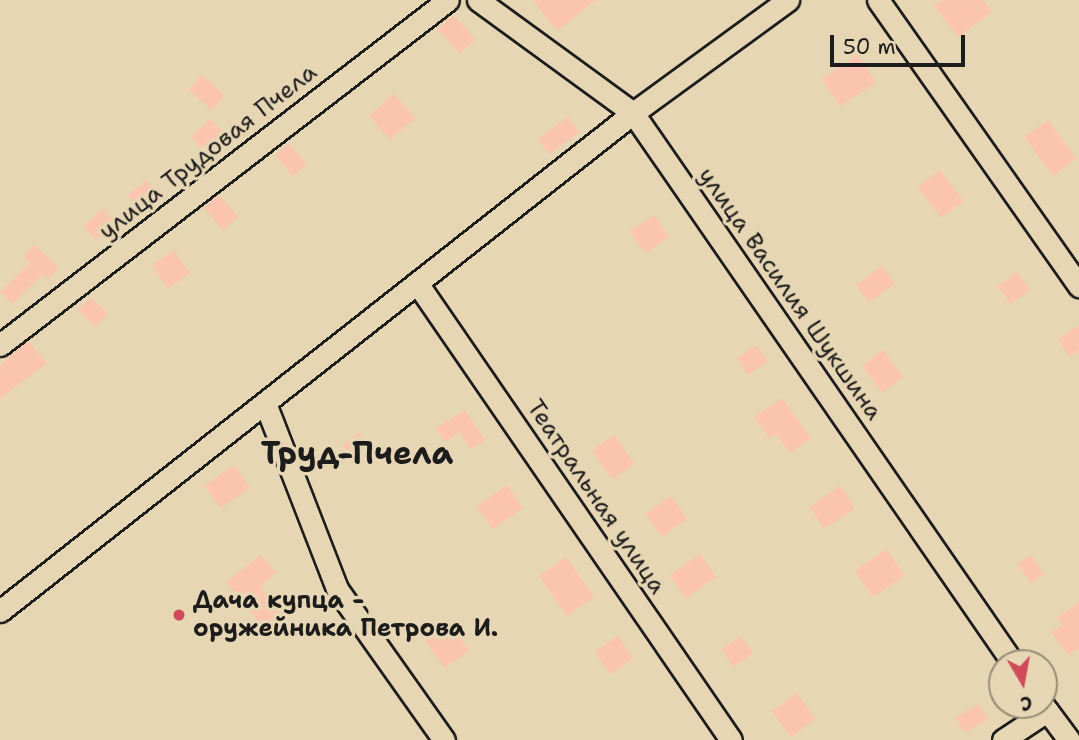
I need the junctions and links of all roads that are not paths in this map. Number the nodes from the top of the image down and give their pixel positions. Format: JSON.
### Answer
{"nodes":[{"id":1,"x":448,"y":0,"type":"edge"},
{"id":2,"x":478,"y":0,"type":"edge"},
{"id":3,"x":788,"y":0,"type":"edge"},
{"id":4,"x":878,"y":0,"type":"edge"},
{"id":5,"x":633,"y":113,"type":"junction"},
{"id":6,"x":417,"y":283,"type":"junction"},
{"id":7,"x":1079,"y":286,"type":"edge"},
{"id":8,"x":0,"y":345,"type":"edge"},
{"id":9,"x":265,"y":403,"type":"junction"},
{"id":10,"x":0,"y":611,"type":"edge"},
{"id":11,"x":1003,"y":649,"type":"edge"},
{"id":12,"x":1030,"y":719,"type":"edge"},
{"id":13,"x":1053,"y":719,"type":"edge"},
{"id":14,"x":444,"y":740,"type":"edge"},
{"id":15,"x":731,"y":740,"type":"edge"},
{"id":16,"x":1003,"y":740,"type":"edge"},
{"id":17,"x":1069,"y":740,"type":"edge"}],
"edges":[{"from":1,"to":8,"type":"street","name":"улица Трудовая Пчела"},
{"from":2,"to":5,"type":"street","name":"улица Василия Шукшина"},
{"from":3,"to":5,"type":"street"},
{"from":4,"to":7,"type":"street"},
{"from":5,"to":6,"type":"street"},
{"from":5,"to":11,"type":"street","name":"улица Василия Шукшина"},
{"from":6,"to":9,"type":"street"},
{"from":6,"to":15,"type":"street","name":"Театральная улица"},
{"from":9,"to":10,"type":"street"},
{"from":9,"to":14,"type":"street"},
{"from":12,"to":16,"type":"street"},
{"from":13,"to":17,"type":"street"}]}
